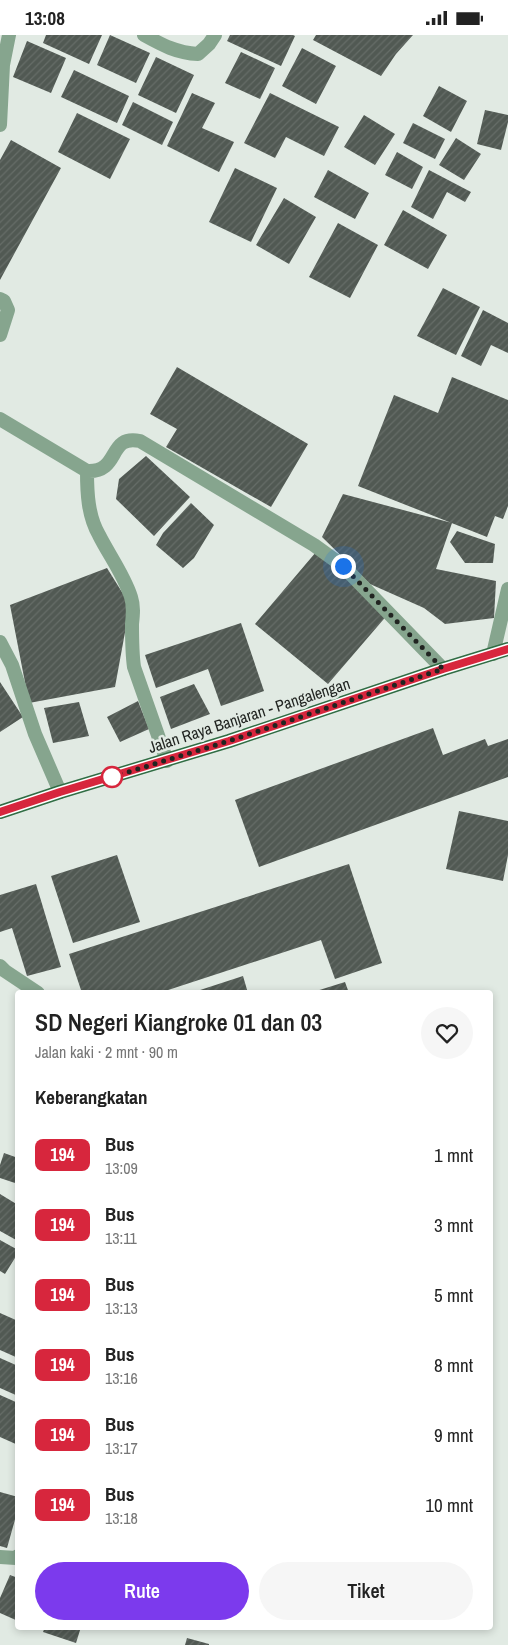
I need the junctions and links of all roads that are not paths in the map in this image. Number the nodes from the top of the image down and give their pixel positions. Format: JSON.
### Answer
{"nodes":[{"id":1,"x":9,"y":35,"type":"edge"},
{"id":2,"x":144,"y":35,"type":"edge"},
{"id":3,"x":215,"y":35,"type":"edge"},
{"id":4,"x":0,"y":125,"type":"edge"},
{"id":5,"x":0,"y":299,"type":"edge"},
{"id":6,"x":0,"y":335,"type":"edge"},
{"id":7,"x":0,"y":419,"type":"edge"},
{"id":8,"x":86,"y":471,"type":"junction"},
{"id":9,"x":508,"y":589,"type":"edge"},
{"id":10,"x":0,"y":642,"type":"edge"},
{"id":11,"x":508,"y":649,"type":"edge"},
{"id":12,"x":493,"y":654,"type":"junction"},
{"id":13,"x":443,"y":669,"type":"junction"},
{"id":14,"x":167,"y":761,"type":"junction"},
{"id":15,"x":60,"y":792,"type":"junction"},
{"id":16,"x":0,"y":812,"type":"edge"},
{"id":17,"x":0,"y":966,"type":"edge"},
{"id":18,"x":34,"y":990,"type":"edge"},
{"id":19,"x":0,"y":1557,"type":"edge"},
{"id":20,"x":15,"y":1558,"type":"edge"}],
"edges":[{"from":1,"to":4,"type":"street"},
{"from":2,"to":3,"type":"street"},
{"from":5,"to":6,"type":"street"},
{"from":7,"to":8,"type":"street"},
{"from":8,"to":13,"type":"street"},
{"from":8,"to":14,"type":"street"},
{"from":9,"to":12,"type":"street"},
{"from":10,"to":15,"type":"street"},
{"from":11,"to":12,"type":"main road","name":"Jalan Raya Banjaran - Pangalengan"},
{"from":12,"to":13,"type":"main road","name":"Jalan Raya Banjaran - Pangalengan"},
{"from":13,"to":14,"type":"main road","name":"Jalan Raya Banjaran - Pangalengan"},
{"from":14,"to":15,"type":"main road","name":"Jalan Raya Banjaran - Pangalengan"},
{"from":15,"to":16,"type":"main road","name":"Jalan Raya Banjaran - Pangalengan"},
{"from":17,"to":18,"type":"street"},
{"from":19,"to":20,"type":"street"}]}
